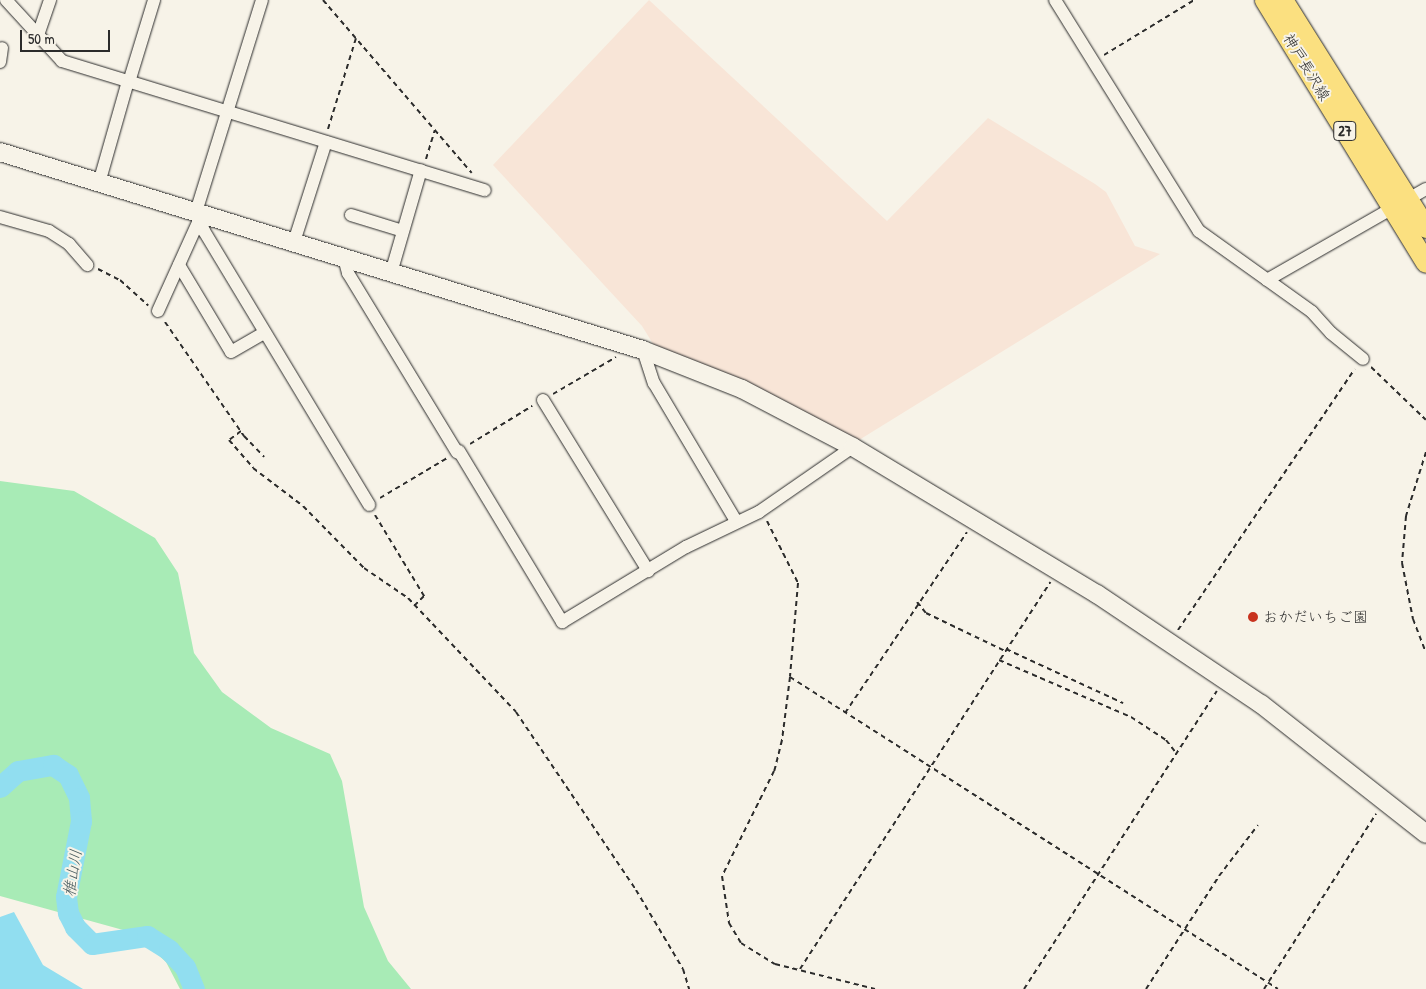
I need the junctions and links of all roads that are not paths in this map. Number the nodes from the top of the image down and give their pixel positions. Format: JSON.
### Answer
{"nodes":[{"id":1,"x":6,"y":0,"type":"edge"},
{"id":2,"x":50,"y":0,"type":"edge"},
{"id":3,"x":154,"y":0,"type":"edge"},
{"id":4,"x":262,"y":0,"type":"edge"},
{"id":5,"x":1055,"y":0,"type":"edge"},
{"id":6,"x":1265,"y":0,"type":"edge"},
{"id":7,"x":1282,"y":0,"type":"edge"},
{"id":8,"x":38,"y":35,"type":"junction"},
{"id":9,"x":2,"y":48,"type":"dead end"},
{"id":10,"x":0,"y":62,"type":"edge"},
{"id":11,"x":128,"y":82,"type":"junction"},
{"id":12,"x":228,"y":111,"type":"junction"},
{"id":13,"x":324,"y":141,"type":"junction"},
{"id":14,"x":0,"y":152,"type":"edge"},
{"id":15,"x":422,"y":170,"type":"junction"},
{"id":16,"x":99,"y":183,"type":"junction"},
{"id":17,"x":1426,"y":189,"type":"edge"},
{"id":18,"x":485,"y":190,"type":"road end"},
{"id":19,"x":1400,"y":204,"type":"junction"},
{"id":20,"x":351,"y":215,"type":"dead end"},
{"id":21,"x":198,"y":216,"type":"junction"},
{"id":22,"x":0,"y":217,"type":"edge"},
{"id":23,"x":1426,"y":228,"type":"edge"},
{"id":24,"x":403,"y":231,"type":"junction"},
{"id":25,"x":294,"y":242,"type":"junction"},
{"id":26,"x":344,"y":258,"type":"junction"},
{"id":27,"x":1426,"y":263,"type":"edge"},
{"id":28,"x":87,"y":265,"type":"road end"},
{"id":29,"x":179,"y":265,"type":"junction"},
{"id":30,"x":391,"y":273,"type":"junction"},
{"id":31,"x":1267,"y":280,"type":"junction"},
{"id":32,"x":158,"y":311,"type":"road end"},
{"id":33,"x":265,"y":332,"type":"junction"},
{"id":34,"x":643,"y":350,"type":"junction"},
{"id":35,"x":1363,"y":359,"type":"road end"},
{"id":36,"x":544,"y":400,"type":"dead end"},
{"id":37,"x":852,"y":447,"type":"junction"},
{"id":38,"x":369,"y":505,"type":"road end"},
{"id":39,"x":736,"y":521,"type":"junction"},
{"id":40,"x":648,"y":571,"type":"junction"},
{"id":41,"x":1426,"y":834,"type":"edge"}],
"edges":[{"from":1,"to":8,"type":"street"},
{"from":2,"to":8,"type":"street"},
{"from":3,"to":11,"type":"street"},
{"from":4,"to":12,"type":"street"},
{"from":5,"to":31,"type":"street"},
{"from":6,"to":19,"type":"main road","name":"神戸長沢線","number":"27"},
{"from":7,"to":19,"type":"main road","name":"神戸長沢線","number":"27"},
{"from":8,"to":11,"type":"street"},
{"from":9,"to":10,"type":"street"},
{"from":11,"to":12,"type":"street"},
{"from":11,"to":16,"type":"street"},
{"from":12,"to":13,"type":"street"},
{"from":12,"to":21,"type":"street"},
{"from":13,"to":15,"type":"street"},
{"from":13,"to":25,"type":"street"},
{"from":14,"to":16,"type":"street"},
{"from":15,"to":18,"type":"street"},
{"from":15,"to":24,"type":"street"},
{"from":16,"to":21,"type":"street"},
{"from":17,"to":19,"type":"street"},
{"from":19,"to":23,"type":"main road","name":"神戸長沢線","number":"27"},
{"from":19,"to":27,"type":"main road","name":"神戸長沢線","number":"27"},
{"from":19,"to":31,"type":"street"},
{"from":20,"to":24,"type":"street"},
{"from":21,"to":25,"type":"street"},
{"from":21,"to":29,"type":"street"},
{"from":21,"to":33,"type":"street"},
{"from":22,"to":28,"type":"street"},
{"from":24,"to":30,"type":"street"},
{"from":25,"to":26,"type":"street"},
{"from":26,"to":30,"type":"street"},
{"from":26,"to":40,"type":"street"},
{"from":29,"to":32,"type":"street"},
{"from":29,"to":33,"type":"street"},
{"from":30,"to":34,"type":"street"},
{"from":31,"to":35,"type":"street"},
{"from":33,"to":38,"type":"street"},
{"from":34,"to":37,"type":"street"},
{"from":34,"to":39,"type":"street"},
{"from":36,"to":40,"type":"street"},
{"from":37,"to":39,"type":"street"},
{"from":37,"to":41,"type":"street"},
{"from":39,"to":40,"type":"street"}]}
